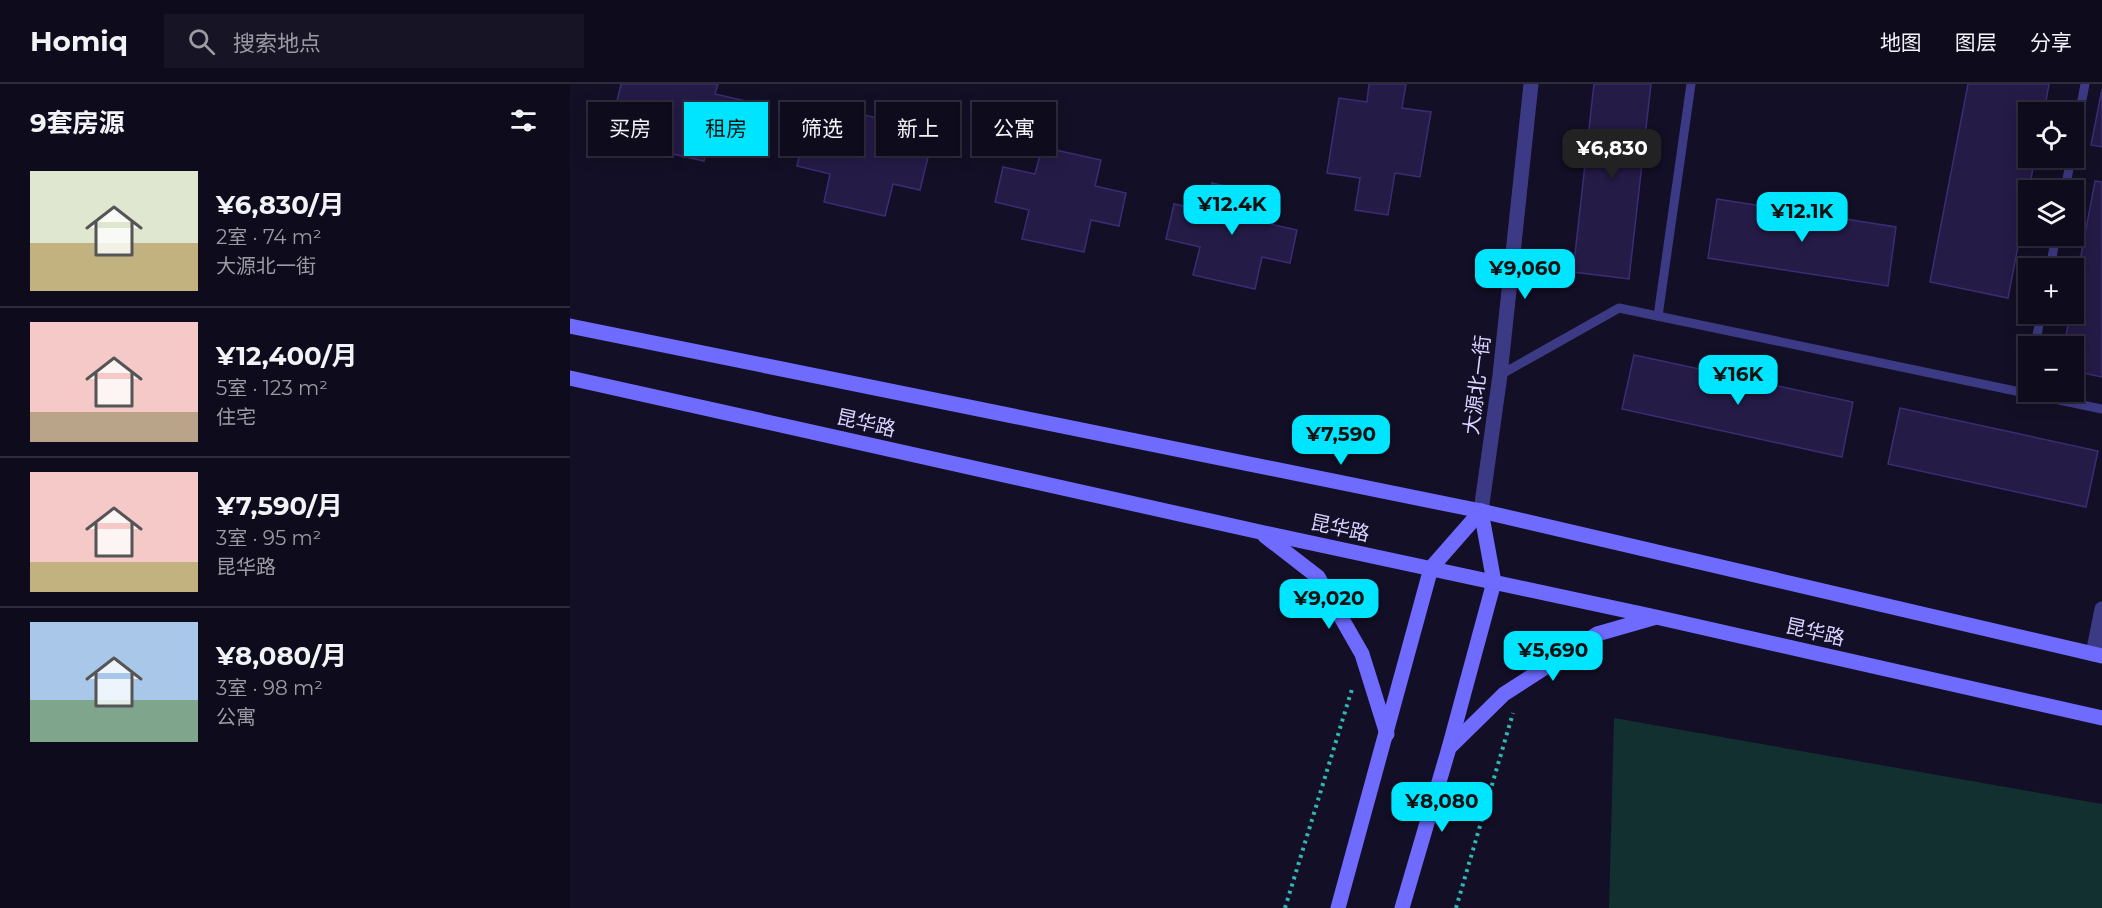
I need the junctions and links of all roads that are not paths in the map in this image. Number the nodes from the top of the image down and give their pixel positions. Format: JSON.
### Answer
{"nodes":[{"id":1,"x":1531,"y":84,"type":"edge"},
{"id":2,"x":1691,"y":84,"type":"edge"},
{"id":3,"x":2085,"y":84,"type":"edge"},
{"id":4,"x":2082,"y":102,"type":"edge"},
{"id":5,"x":1658,"y":316,"type":"junction"},
{"id":6,"x":570,"y":326,"type":"edge"},
{"id":7,"x":1500,"y":375,"type":"junction"},
{"id":8,"x":570,"y":378,"type":"edge"},
{"id":9,"x":2018,"y":387,"type":"edge"},
{"id":10,"x":2076,"y":402,"type":"edge"},
{"id":11,"x":2102,"y":409,"type":"edge"},
{"id":12,"x":1481,"y":511,"type":"junction"},
{"id":13,"x":1260,"y":532,"type":"junction"},
{"id":14,"x":1431,"y":568,"type":"junction"},
{"id":15,"x":1494,"y":582,"type":"junction"},
{"id":16,"x":2102,"y":609,"type":"edge"},
{"id":17,"x":1656,"y":617,"type":"junction"},
{"id":18,"x":2097,"y":655,"type":"edge"},
{"id":19,"x":2102,"y":718,"type":"edge"},
{"id":20,"x":1387,"y":734,"type":"junction"},
{"id":21,"x":1449,"y":748,"type":"junction"},
{"id":22,"x":1338,"y":908,"type":"edge"},
{"id":23,"x":1402,"y":908,"type":"edge"}],
"edges":[{"from":1,"to":7,"type":"street","name":"大源北一街"},
{"from":2,"to":5,"type":"lane"},
{"from":3,"to":4,"type":"lane"},
{"from":5,"to":7,"type":"lane"},
{"from":5,"to":9,"type":"lane"},
{"from":6,"to":12,"type":"main road","name":"昆华路"},
{"from":7,"to":12,"type":"street","name":"大源北一街"},
{"from":8,"to":13,"type":"main road","name":"昆华路"},
{"from":10,"to":11,"type":"lane"},
{"from":12,"to":14,"type":"main road"},
{"from":12,"to":15,"type":"main road"},
{"from":12,"to":18,"type":"main road","name":"昆华路"},
{"from":13,"to":14,"type":"main road","name":"昆华路"},
{"from":13,"to":20,"type":"main road"},
{"from":14,"to":15,"type":"main road","name":"昆华路"},
{"from":14,"to":20,"type":"main road"},
{"from":15,"to":17,"type":"main road","name":"昆华路"},
{"from":15,"to":21,"type":"main road"},
{"from":16,"to":18,"type":"street"},
{"from":17,"to":19,"type":"main road","name":"昆华路"},
{"from":17,"to":21,"type":"main road"},
{"from":20,"to":22,"type":"main road"},
{"from":21,"to":23,"type":"main road"}]}
